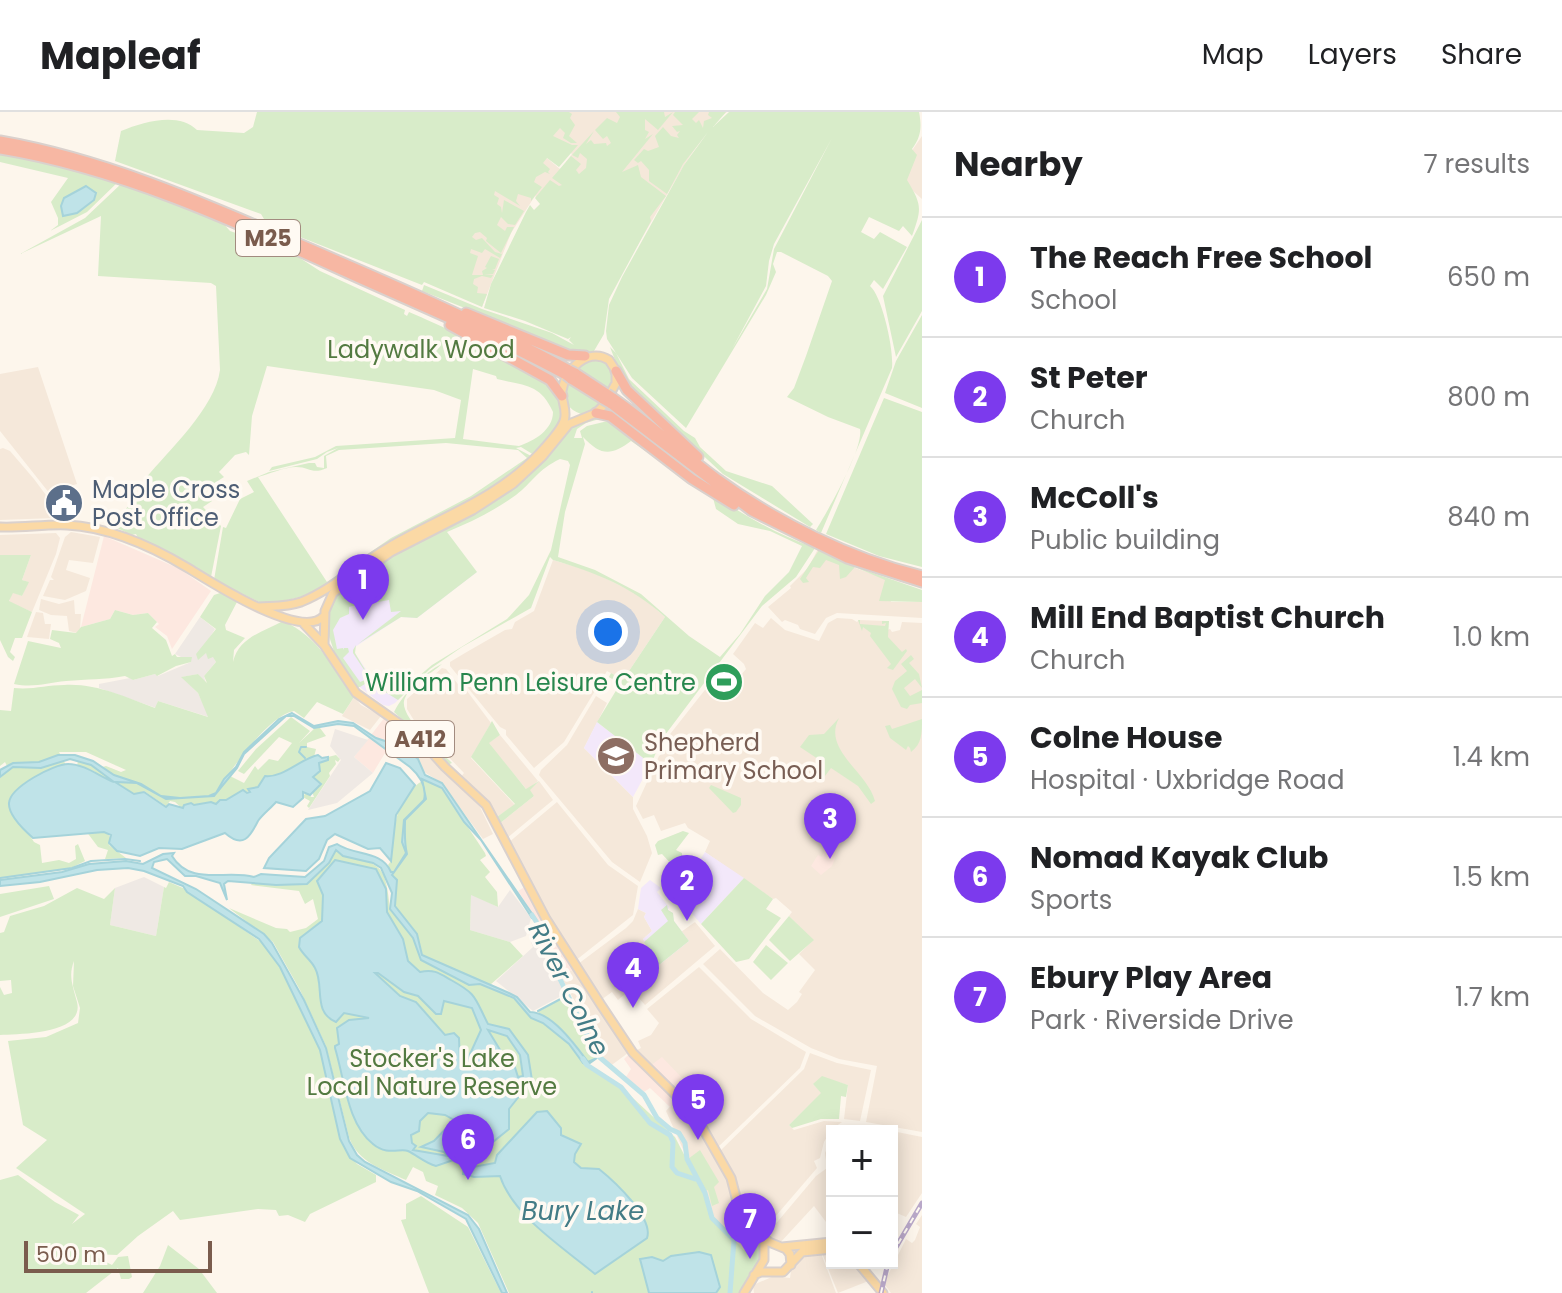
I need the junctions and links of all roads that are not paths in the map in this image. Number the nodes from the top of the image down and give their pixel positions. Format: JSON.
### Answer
{"nodes":[{"id":1,"x":0,"y":141,"type":"edge"},
{"id":2,"x":0,"y":149,"type":"edge"},
{"id":3,"x":123,"y":176,"type":"junction"},
{"id":4,"x":410,"y":301,"type":"junction"},
{"id":5,"x":440,"y":305,"type":"junction"},
{"id":6,"x":585,"y":356,"type":"junction"},
{"id":7,"x":616,"y":371,"type":"junction"},
{"id":8,"x":570,"y":374,"type":"junction"},
{"id":9,"x":608,"y":398,"type":"junction"},
{"id":10,"x":563,"y":399,"type":"junction"},
{"id":11,"x":591,"y":414,"type":"junction"},
{"id":12,"x":541,"y":455,"type":"junction"},
{"id":13,"x":533,"y":463,"type":"junction"},
{"id":14,"x":726,"y":485,"type":"junction"},
{"id":15,"x":752,"y":511,"type":"junction"},
{"id":16,"x":0,"y":527,"type":"edge"},
{"id":17,"x":819,"y":542,"type":"junction"},
{"id":18,"x":922,"y":576,"type":"edge"},
{"id":19,"x":922,"y":582,"type":"edge"},
{"id":20,"x":328,"y":587,"type":"junction"},
{"id":21,"x":309,"y":598,"type":"junction"},
{"id":22,"x":299,"y":603,"type":"junction"},
{"id":23,"x":263,"y":607,"type":"junction"},
{"id":24,"x":325,"y":614,"type":"junction"},
{"id":25,"x":300,"y":622,"type":"junction"},
{"id":26,"x":324,"y":645,"type":"junction"},
{"id":27,"x":764,"y":1238,"type":"junction"},
{"id":28,"x":826,"y":1242,"type":"edge"},
{"id":29,"x":778,"y":1246,"type":"junction"},
{"id":30,"x":826,"y":1250,"type":"edge"},
{"id":31,"x":764,"y":1257,"type":"junction"},
{"id":32,"x":791,"y":1265,"type":"junction"},
{"id":33,"x":866,"y":1269,"type":"edge"},
{"id":34,"x":772,"y":1272,"type":"junction"},
{"id":35,"x":754,"y":1275,"type":"junction"},
{"id":36,"x":744,"y":1293,"type":"edge"},
{"id":37,"x":886,"y":1293,"type":"edge"}],
"edges":[{"from":1,"to":3,"type":"highway","number":"M25"},
{"from":2,"to":3,"type":"highway","number":"M25"},
{"from":3,"to":4,"type":"highway","number":"M25"},
{"from":3,"to":5,"type":"highway","number":"M25"},
{"from":4,"to":8,"type":"highway","number":"M25"},
{"from":4,"to":10,"type":"highway","number":"M25"},
{"from":5,"to":6,"type":"highway","number":"M25"},
{"from":5,"to":8,"type":"highway","number":"M25"},
{"from":6,"to":7,"type":"main road"},
{"from":6,"to":10,"type":"main road"},
{"from":7,"to":11,"type":"main road"},
{"from":7,"to":14,"type":"highway","number":"M25"},
{"from":8,"to":9,"type":"highway","number":"M25"},
{"from":9,"to":14,"type":"highway","number":"M25"},
{"from":9,"to":15,"type":"highway","number":"M25"},
{"from":10,"to":11,"type":"main road"},
{"from":10,"to":12,"type":"main road"},
{"from":11,"to":12,"type":"main road"},
{"from":11,"to":15,"type":"highway","number":"M25"},
{"from":12,"to":13,"type":"main road"},
{"from":13,"to":20,"type":"main road"},
{"from":13,"to":24,"type":"main road"},
{"from":14,"to":17,"type":"highway","number":"M25"},
{"from":15,"to":17,"type":"highway","number":"M25"},
{"from":16,"to":23,"type":"main road","number":"A412"},
{"from":17,"to":18,"type":"highway","number":"M25"},
{"from":17,"to":19,"type":"highway","number":"M25"},
{"from":20,"to":21,"type":"main road"},
{"from":20,"to":23,"type":"main road"},
{"from":21,"to":22,"type":"main road"},
{"from":21,"to":24,"type":"main road"},
{"from":22,"to":23,"type":"main road"},
{"from":22,"to":25,"type":"main road"},
{"from":23,"to":25,"type":"main road","number":"A412"},
{"from":24,"to":25,"type":"main road"},
{"from":24,"to":26,"type":"main road"},
{"from":25,"to":26,"type":"main road","number":"A412"},
{"from":26,"to":27,"type":"main road","number":"A412"},
{"from":27,"to":29,"type":"main road","number":"A412"},
{"from":27,"to":31,"type":"main road"},
{"from":28,"to":29,"type":"main road"},
{"from":29,"to":31,"type":"main road"},
{"from":29,"to":32,"type":"main road"},
{"from":30,"to":32,"type":"main road"},
{"from":31,"to":34,"type":"main road"},
{"from":31,"to":35,"type":"main road"},
{"from":32,"to":34,"type":"main road"},
{"from":33,"to":37,"type":"main road"},
{"from":34,"to":35,"type":"main road"},
{"from":35,"to":36,"type":"main road"}]}
